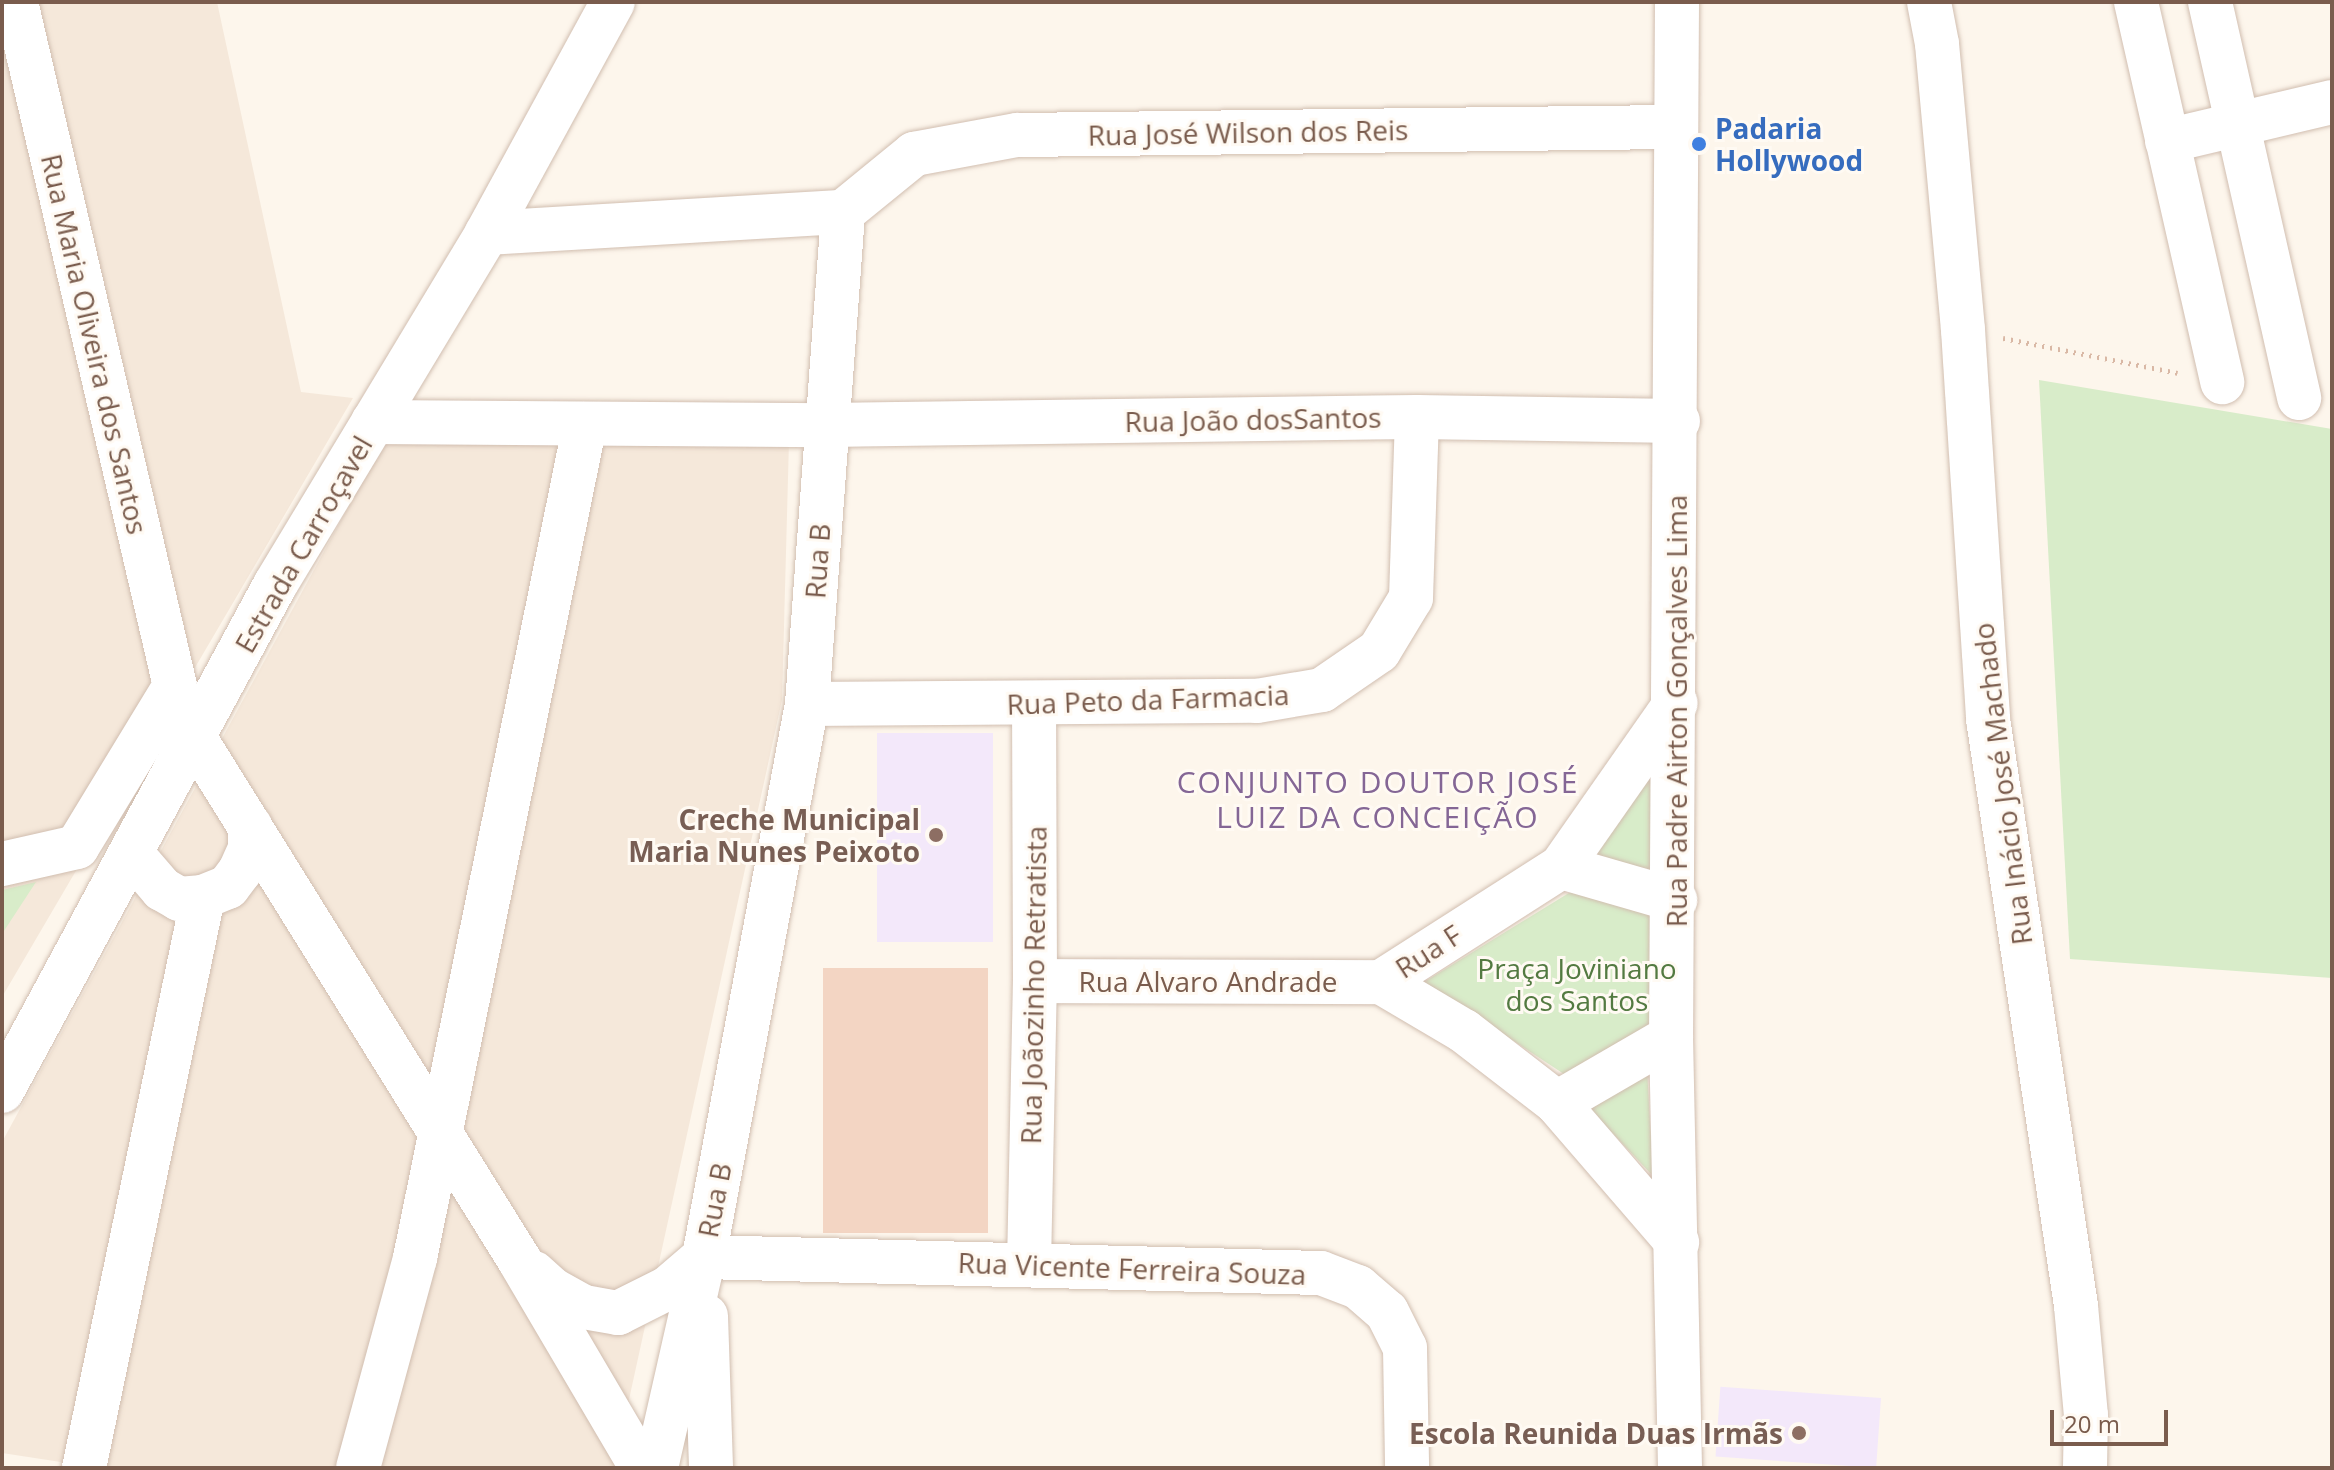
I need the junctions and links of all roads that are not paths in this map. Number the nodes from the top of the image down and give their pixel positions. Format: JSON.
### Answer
{"nodes":[{"id":1,"x":16,"y":2,"type":"edge"},
{"id":2,"x":613,"y":2,"type":"edge"},
{"id":3,"x":1677,"y":2,"type":"edge"},
{"id":4,"x":1929,"y":2,"type":"edge"},
{"id":5,"x":2136,"y":2,"type":"edge"},
{"id":6,"x":2210,"y":2,"type":"edge"},
{"id":7,"x":2332,"y":102,"type":"edge"},
{"id":8,"x":2238,"y":126,"type":"junction"},
{"id":9,"x":1676,"y":127,"type":"junction"},
{"id":10,"x":2167,"y":141,"type":"junction"},
{"id":11,"x":843,"y":212,"type":"junction"},
{"id":12,"x":487,"y":233,"type":"junction"},
{"id":13,"x":2222,"y":382,"type":"road end"},
{"id":14,"x":2299,"y":398,"type":"dead end"},
{"id":15,"x":1417,"y":417,"type":"junction"},
{"id":16,"x":1678,"y":421,"type":"junction"},
{"id":17,"x":373,"y":422,"type":"junction"},
{"id":18,"x":585,"y":424,"type":"junction"},
{"id":19,"x":828,"y":425,"type":"junction"},
{"id":20,"x":1676,"y":703,"type":"junction"},
{"id":21,"x":807,"y":704,"type":"junction"},
{"id":22,"x":1034,"y":705,"type":"junction"},
{"id":23,"x":194,"y":737,"type":"junction"},
{"id":24,"x":250,"y":826,"type":"junction"},
{"id":25,"x":131,"y":853,"type":"junction"},
{"id":26,"x":2,"y":864,"type":"edge"},
{"id":27,"x":1561,"y":867,"type":"junction"},
{"id":28,"x":203,"y":897,"type":"junction"},
{"id":29,"x":1675,"y":900,"type":"junction"},
{"id":30,"x":1035,"y":981,"type":"junction"},
{"id":31,"x":1381,"y":982,"type":"junction"},
{"id":32,"x":1671,"y":1037,"type":"junction"},
{"id":33,"x":2,"y":1091,"type":"edge"},
{"id":34,"x":1557,"y":1103,"type":"junction"},
{"id":35,"x":441,"y":1131,"type":"junction"},
{"id":36,"x":1677,"y":1242,"type":"junction"},
{"id":37,"x":704,"y":1257,"type":"junction"},
{"id":38,"x":520,"y":1261,"type":"junction"},
{"id":39,"x":1029,"y":1265,"type":"junction"},
{"id":40,"x":84,"y":1468,"type":"edge"},
{"id":41,"x":358,"y":1468,"type":"edge"},
{"id":42,"x":642,"y":1468,"type":"edge"},
{"id":43,"x":656,"y":1468,"type":"edge"},
{"id":44,"x":711,"y":1468,"type":"edge"},
{"id":45,"x":1407,"y":1468,"type":"edge"},
{"id":46,"x":1680,"y":1468,"type":"edge"},
{"id":47,"x":2085,"y":1468,"type":"edge"}],
"edges":[{"from":1,"to":26,"type":"street","name":"Rua Maria Oliveira dos Santos"},
{"from":2,"to":12,"type":"street","name":"Estrada Carroçavel"},
{"from":3,"to":9,"type":"street","name":"Rua Padre Airton Gonçalves Lima"},
{"from":4,"to":47,"type":"street","name":"Rua Inácio José Machado"},
{"from":5,"to":10,"type":"street"},
{"from":6,"to":8,"type":"street"},
{"from":7,"to":8,"type":"street"},
{"from":8,"to":10,"type":"street"},
{"from":8,"to":14,"type":"street"},
{"from":9,"to":11,"type":"street","name":"Rua José Wilson dos Reis"},
{"from":9,"to":16,"type":"street","name":"Rua Padre Airton Gonçalves Lima"},
{"from":10,"to":13,"type":"street"},
{"from":11,"to":12,"type":"street"},
{"from":11,"to":19,"type":"street","name":"Rua B"},
{"from":12,"to":17,"type":"street","name":"Estrada Carroçavel"},
{"from":15,"to":16,"type":"street","name":"Rua João dosSantos"},
{"from":15,"to":19,"type":"street","name":"Rua João dosSantos"},
{"from":15,"to":22,"type":"street","name":"Rua Peto da Farmacia"},
{"from":16,"to":20,"type":"street","name":"Rua Padre Airton Gonçalves Lima"},
{"from":17,"to":18,"type":"street","name":"Rua João dosSantos"},
{"from":17,"to":23,"type":"street","name":"Estrada Carroçavel"},
{"from":18,"to":19,"type":"street","name":"Rua João dosSantos"},
{"from":18,"to":35,"type":"street"},
{"from":19,"to":21,"type":"street","name":"Rua B"},
{"from":20,"to":27,"type":"street","name":"Rua F"},
{"from":20,"to":29,"type":"street","name":"Rua Padre Airton Gonçalves Lima"},
{"from":21,"to":22,"type":"street","name":"Rua Peto da Farmacia"},
{"from":21,"to":37,"type":"street","name":"Rua B"},
{"from":22,"to":30,"type":"street","name":"Rua Joãozinho Retratista"},
{"from":23,"to":24,"type":"street"},
{"from":23,"to":25,"type":"street","name":"Estrada Carroçavel"},
{"from":24,"to":28,"type":"street"},
{"from":24,"to":35,"type":"street"},
{"from":25,"to":28,"type":"street"},
{"from":25,"to":33,"type":"street","name":"Estrada Carroçavel"},
{"from":27,"to":29,"type":"street"},
{"from":27,"to":31,"type":"street","name":"Rua F"},
{"from":28,"to":40,"type":"street"},
{"from":29,"to":32,"type":"street","name":"Rua Padre Airton Gonçalves Lima"},
{"from":30,"to":31,"type":"street","name":"Rua Alvaro Andrade"},
{"from":30,"to":39,"type":"street","name":"Rua Joãozinho Retratista"},
{"from":31,"to":34,"type":"street","name":"Rua F"},
{"from":32,"to":34,"type":"street"},
{"from":32,"to":36,"type":"street","name":"Rua Padre Airton Gonçalves Lima"},
{"from":34,"to":36,"type":"street","name":"Rua F"},
{"from":35,"to":38,"type":"street"},
{"from":35,"to":41,"type":"street"},
{"from":36,"to":46,"type":"street","name":"Rua Padre Airton Gonçalves Lima"},
{"from":37,"to":38,"type":"street"},
{"from":37,"to":39,"type":"street","name":"Rua Vicente Ferreira Souza"},
{"from":37,"to":43,"type":"street"},
{"from":37,"to":44,"type":"street"},
{"from":38,"to":42,"type":"street"},
{"from":39,"to":45,"type":"street","name":"Rua Vicente Ferreira Souza"}]}
